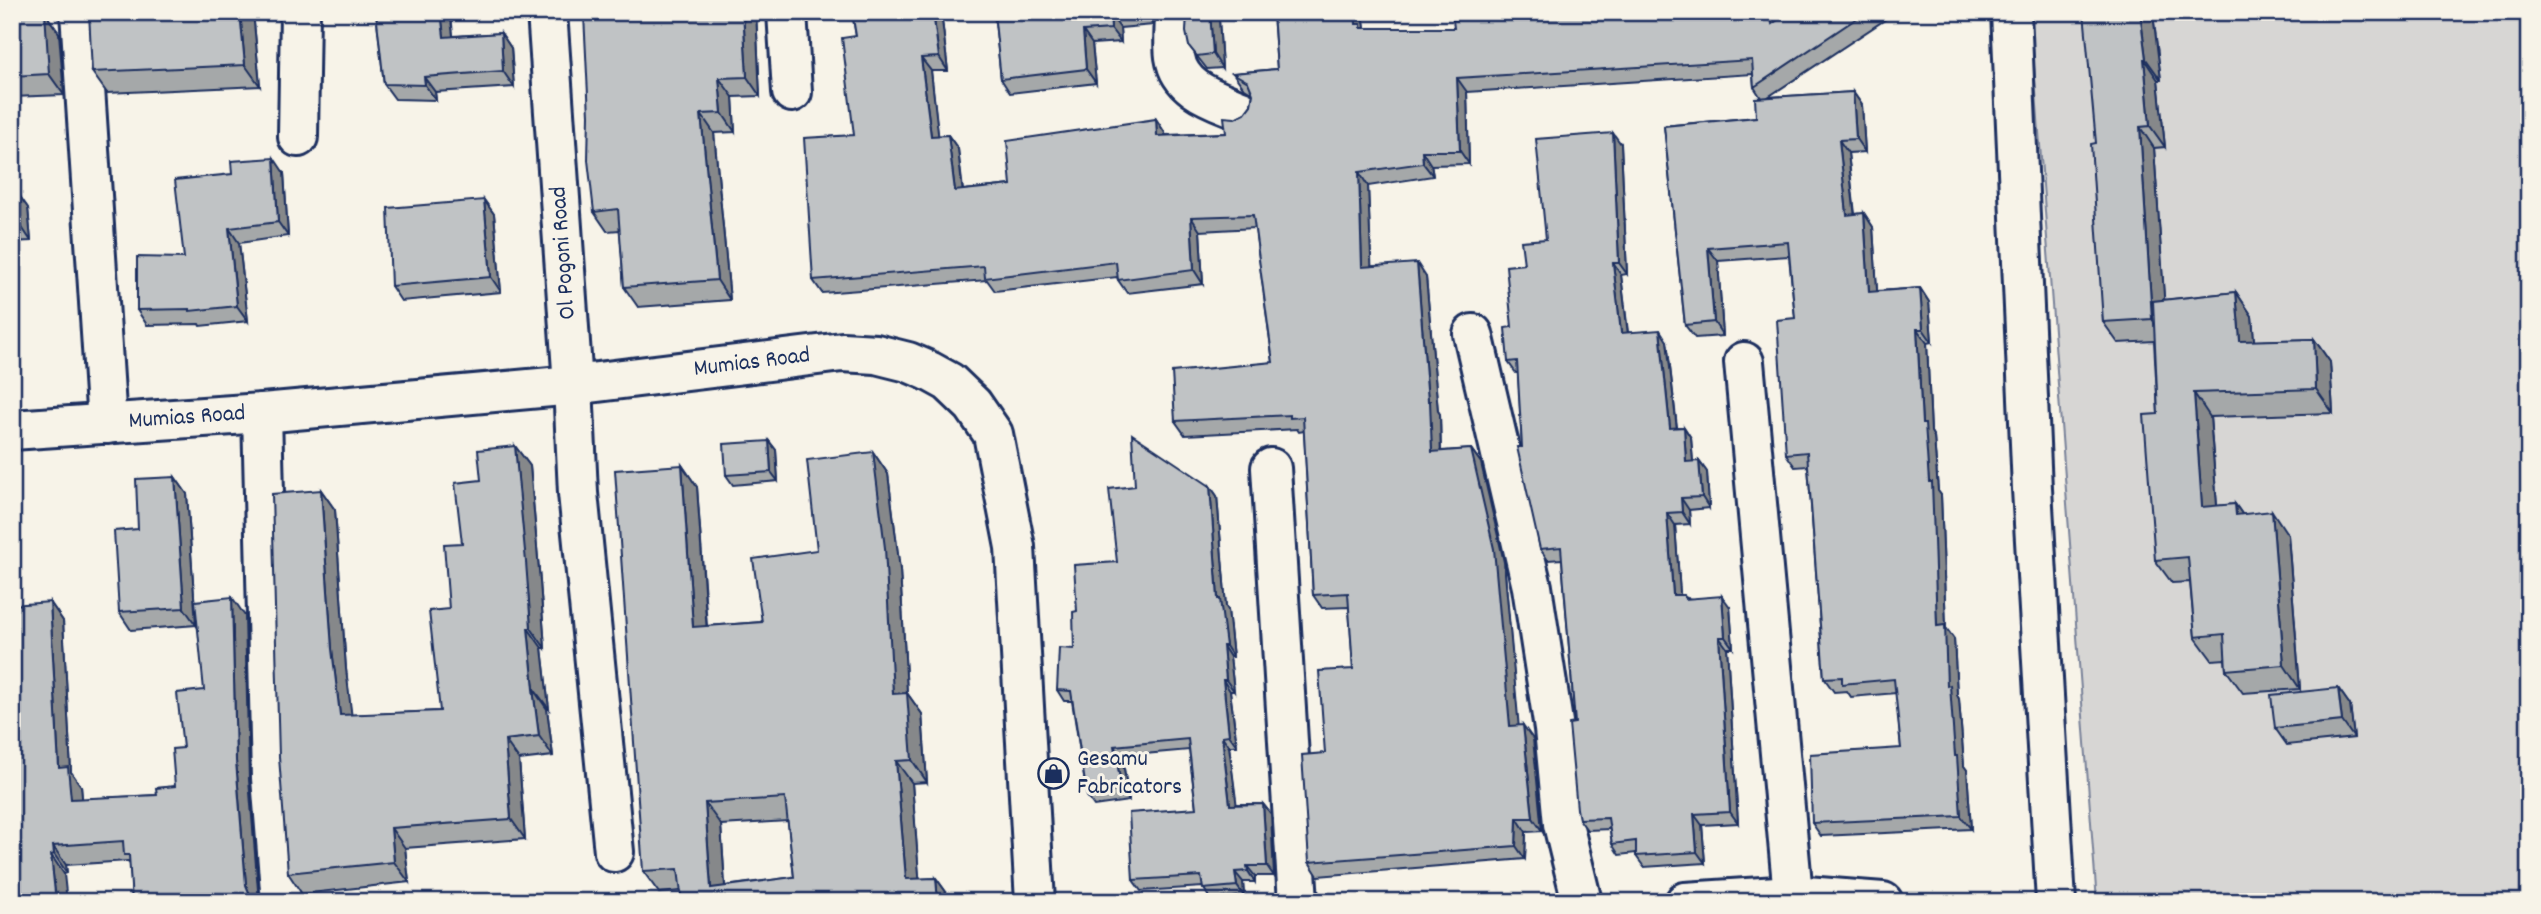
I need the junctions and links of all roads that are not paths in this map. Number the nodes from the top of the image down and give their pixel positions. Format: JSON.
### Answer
{"nodes":[{"id":1,"x":80,"y":12,"type":"edge"},
{"id":2,"x":300,"y":12,"type":"edge"},
{"id":3,"x":547,"y":12,"type":"edge"},
{"id":4,"x":788,"y":12,"type":"edge"},
{"id":5,"x":1175,"y":12,"type":"edge"},
{"id":6,"x":2011,"y":12,"type":"edge"},
{"id":7,"x":792,"y":92,"type":"dead end"},
{"id":8,"x":1241,"y":110,"type":"dead end"},
{"id":9,"x":298,"y":137,"type":"dead end"},
{"id":10,"x":1473,"y":334,"type":"dead end"},
{"id":11,"x":1744,"y":362,"type":"dead end"},
{"id":12,"x":573,"y":386,"type":"junction"},
{"id":13,"x":262,"y":413,"type":"junction"},
{"id":14,"x":107,"y":424,"type":"junction"},
{"id":15,"x":12,"y":430,"type":"edge"},
{"id":16,"x":1271,"y":468,"type":"dead end"},
{"id":17,"x":614,"y":852,"type":"dead end"},
{"id":18,"x":1793,"y":895,"type":"junction"},
{"id":19,"x":281,"y":902,"type":"edge"},
{"id":20,"x":1035,"y":902,"type":"edge"},
{"id":21,"x":1298,"y":902,"type":"edge"},
{"id":22,"x":1582,"y":902,"type":"edge"},
{"id":23,"x":1685,"y":902,"type":"edge"},
{"id":24,"x":1883,"y":902,"type":"edge"},
{"id":25,"x":2056,"y":902,"type":"edge"}],
"edges":[{"from":1,"to":14,"type":"street"},
{"from":2,"to":9,"type":"street"},
{"from":3,"to":12,"type":"street","name":"Ol Pogoni Road"},
{"from":4,"to":7,"type":"street"},
{"from":5,"to":8,"type":"street"},
{"from":6,"to":25,"type":"street"},
{"from":10,"to":22,"type":"street"},
{"from":11,"to":18,"type":"street"},
{"from":12,"to":13,"type":"street","name":"Mumias Road"},
{"from":12,"to":17,"type":"street","name":"Ol Pogoni Road"},
{"from":12,"to":20,"type":"street","name":"Mumias Road"},
{"from":13,"to":14,"type":"street","name":"Mumias Road"},
{"from":13,"to":19,"type":"street"},
{"from":14,"to":15,"type":"street","name":"Mumias Road"},
{"from":16,"to":21,"type":"street"},
{"from":18,"to":23,"type":"street"},
{"from":18,"to":24,"type":"street"}]}
